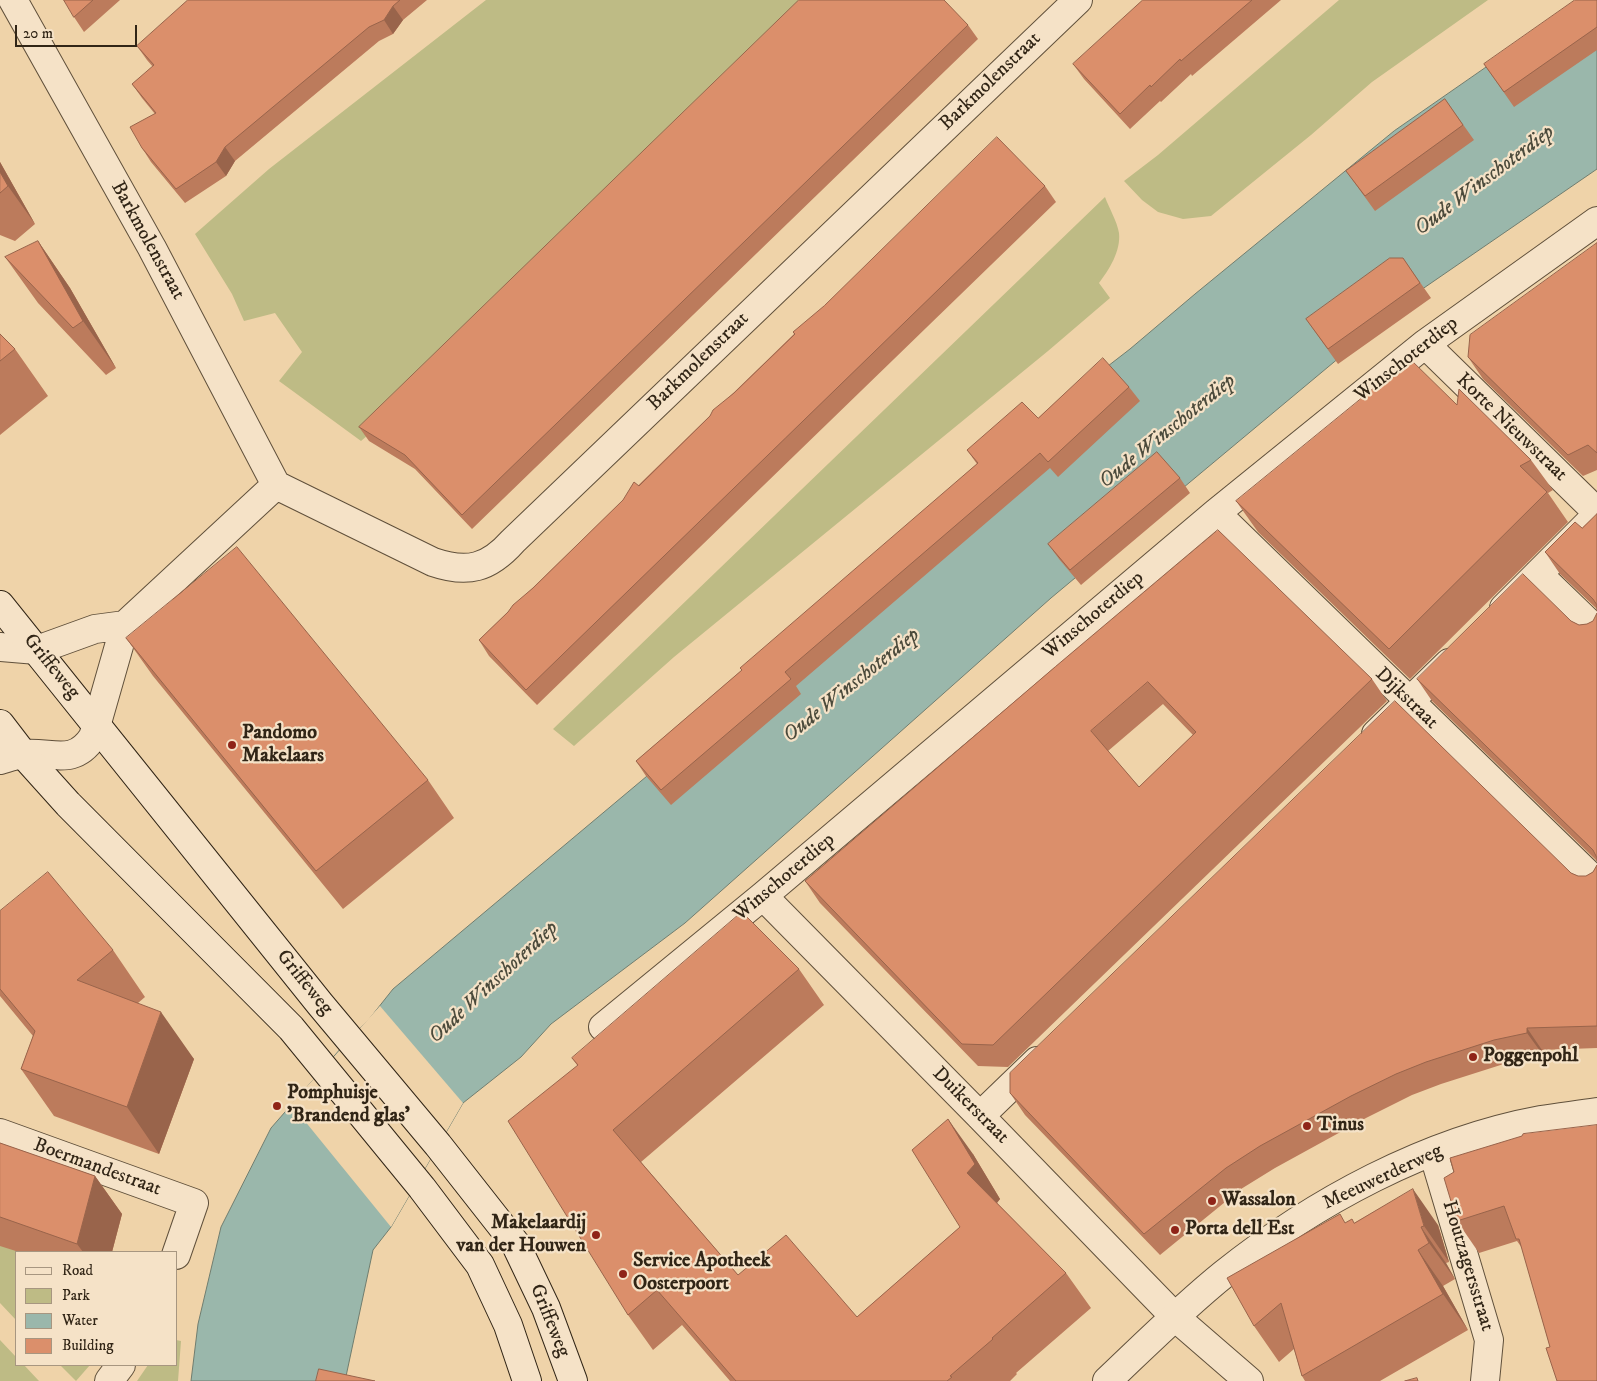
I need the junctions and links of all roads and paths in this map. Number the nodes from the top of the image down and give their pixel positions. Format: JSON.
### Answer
{"nodes":[{"id":1,"x":12,"y":0,"type":"edge"},
{"id":2,"x":1078,"y":0,"type":"edge"},
{"id":3,"x":1597,"y":221,"type":"edge"},
{"id":4,"x":1424,"y":344,"type":"junction"},
{"id":5,"x":276,"y":485,"type":"junction"},
{"id":6,"x":1216,"y":513,"type":"junction"},
{"id":7,"x":1597,"y":514,"type":"edge"},
{"id":8,"x":1538,"y":574,"type":"junction"},
{"id":9,"x":0,"y":605,"type":"edge"},
{"id":10,"x":125,"y":625,"type":"junction"},
{"id":11,"x":1484,"y":628,"type":"edge"},
{"id":12,"x":1597,"y":631,"type":"edge"},
{"id":13,"x":0,"y":647,"type":"edge"},
{"id":14,"x":1464,"y":648,"type":"edge"},
{"id":15,"x":37,"y":650,"type":"junction"},
{"id":16,"x":1409,"y":702,"type":"junction"},
{"id":17,"x":0,"y":724,"type":"edge"},
{"id":18,"x":96,"y":724,"type":"junction"},
{"id":19,"x":1359,"y":750,"type":"edge"},
{"id":20,"x":12,"y":757,"type":"edge"},
{"id":21,"x":1597,"y":883,"type":"edge"},
{"id":22,"x":763,"y":896,"type":"junction"},
{"id":23,"x":603,"y":1027,"type":"dead end"},
{"id":24,"x":1051,"y":1047,"type":"edge"},
{"id":25,"x":1597,"y":1112,"type":"edge"},
{"id":26,"x":980,"y":1116,"type":"junction"},
{"id":27,"x":0,"y":1133,"type":"edge"},
{"id":28,"x":1433,"y":1152,"type":"junction"},
{"id":29,"x":177,"y":1251,"type":"edge"},
{"id":30,"x":1175,"y":1317,"type":"junction"},
{"id":31,"x":120,"y":1366,"type":"edge"},
{"id":32,"x":109,"y":1381,"type":"edge"},
{"id":33,"x":527,"y":1381,"type":"edge"},
{"id":34,"x":573,"y":1381,"type":"edge"},
{"id":35,"x":1107,"y":1381,"type":"edge"},
{"id":36,"x":1249,"y":1381,"type":"edge"},
{"id":37,"x":1485,"y":1381,"type":"edge"}],
"edges":[{"from":1,"to":5,"type":"street","name":"Barkmolenstraat"},
{"from":2,"to":5,"type":"street","name":"Barkmolenstraat"},
{"from":3,"to":4,"type":"street","name":"Winschoterdiep"},
{"from":4,"to":6,"type":"street","name":"Winschoterdiep"},
{"from":4,"to":7,"type":"street","name":"Korte Nieuwstraat"},
{"from":5,"to":10,"type":"street"},
{"from":6,"to":16,"type":"street","name":"Dijkstraat"},
{"from":6,"to":22,"type":"street","name":"Winschoterdiep"},
{"from":7,"to":8,"type":"street"},
{"from":8,"to":11,"type":"street"},
{"from":8,"to":12,"type":"street"},
{"from":9,"to":15,"type":"street","name":"Griffeweg"},
{"from":10,"to":15,"type":"street"},
{"from":10,"to":18,"type":"street"},
{"from":13,"to":15,"type":"street"},
{"from":14,"to":16,"type":"street"},
{"from":15,"to":18,"type":"street","name":"Griffeweg"},
{"from":16,"to":19,"type":"street"},
{"from":16,"to":21,"type":"street","name":"Dijkstraat"},
{"from":17,"to":20,"type":"street","name":"Griffeweg"},
{"from":18,"to":20,"type":"street"},
{"from":18,"to":34,"type":"street","name":"Griffeweg"},
{"from":20,"to":33,"type":"street","name":"Griffeweg"},
{"from":22,"to":23,"type":"street","name":"Winschoterdiep"},
{"from":22,"to":26,"type":"street","name":"Duikerstraat"},
{"from":24,"to":26,"type":"street"},
{"from":25,"to":28,"type":"street","name":"Meeuwerderweg"},
{"from":26,"to":30,"type":"street","name":"Duikerstraat"},
{"from":27,"to":29,"type":"street","name":"Boermandestraat"},
{"from":28,"to":30,"type":"street","name":"Meeuwerderweg"},
{"from":28,"to":37,"type":"street","name":"Houtzagersstraat"},
{"from":30,"to":35,"type":"street","name":"Meeuwerderweg"},
{"from":30,"to":36,"type":"street","name":"Duikerstraat"},
{"from":31,"to":32,"type":"street"}]}
